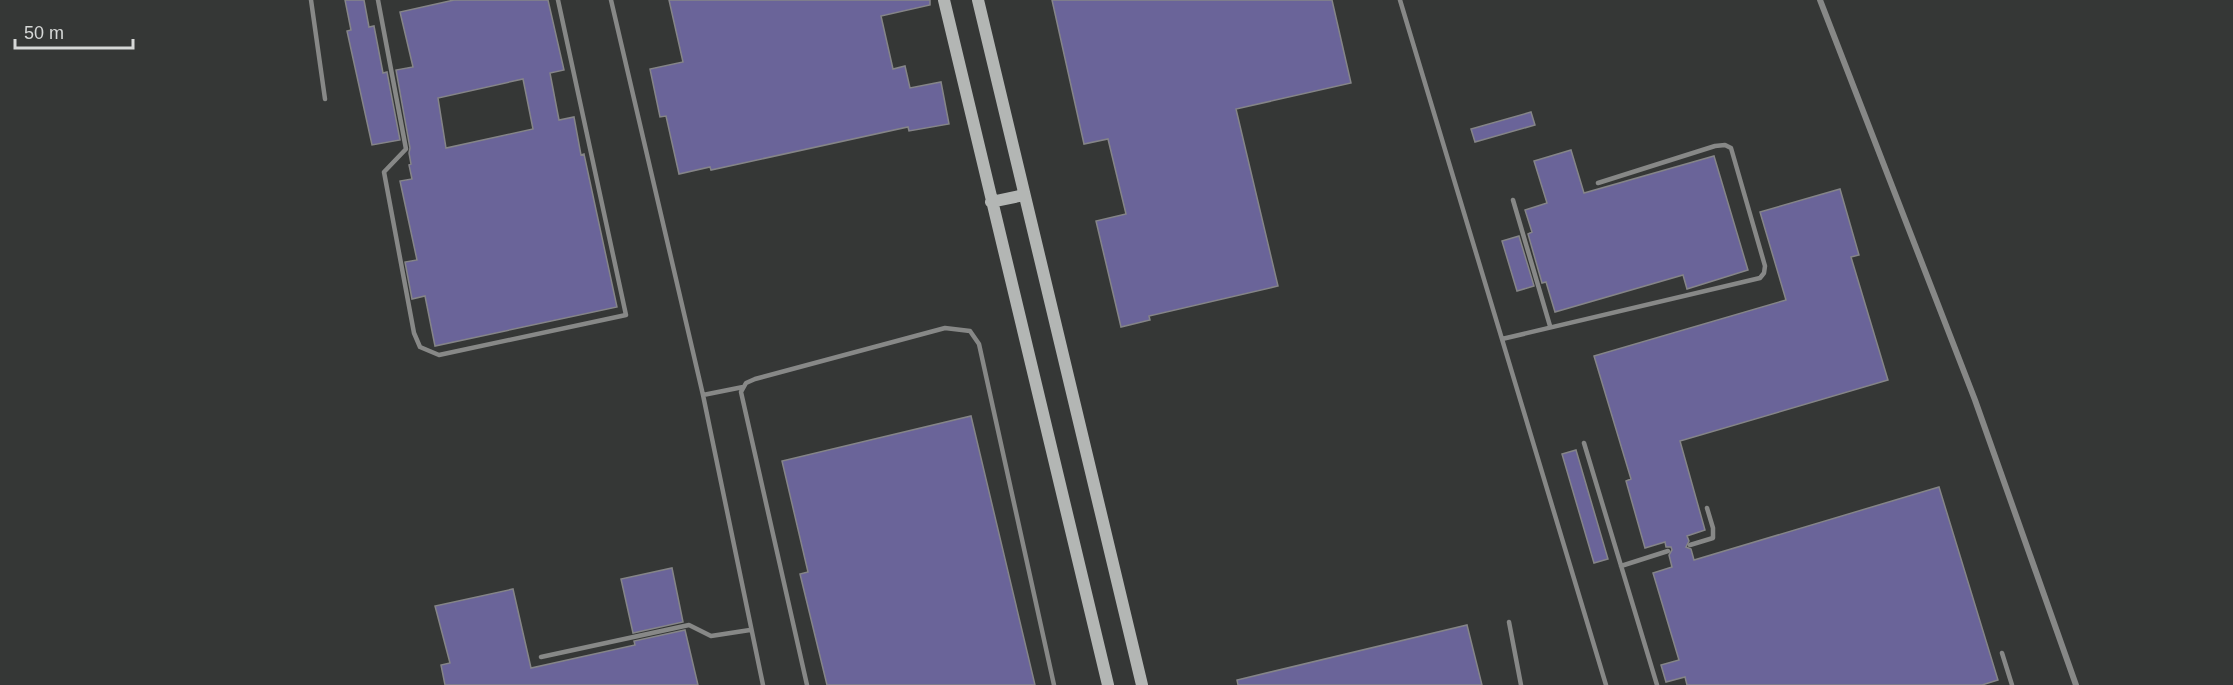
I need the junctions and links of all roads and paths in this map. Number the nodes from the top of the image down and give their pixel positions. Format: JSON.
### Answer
{"nodes":[{"id":1,"x":311,"y":0,"type":"edge"},
{"id":2,"x":378,"y":0,"type":"edge"},
{"id":3,"x":558,"y":0,"type":"edge"},
{"id":4,"x":611,"y":0,"type":"edge"},
{"id":5,"x":944,"y":0,"type":"edge"},
{"id":6,"x":978,"y":0,"type":"edge"},
{"id":7,"x":1400,"y":0,"type":"edge"},
{"id":8,"x":1820,"y":0,"type":"edge"},
{"id":9,"x":325,"y":99,"type":"dead end"},
{"id":10,"x":1598,"y":183,"type":"dead end"},
{"id":11,"x":1024,"y":195,"type":"junction"},
{"id":12,"x":1513,"y":200,"type":"dead end"},
{"id":13,"x":991,"y":202,"type":"junction"},
{"id":14,"x":1550,"y":327,"type":"junction"},
{"id":15,"x":1502,"y":339,"type":"junction"},
{"id":16,"x":743,"y":387,"type":"junction"},
{"id":17,"x":703,"y":395,"type":"junction"},
{"id":18,"x":1584,"y":443,"type":"dead end"},
{"id":19,"x":1707,"y":508,"type":"dead end"},
{"id":20,"x":1690,"y":545,"type":"dead end"},
{"id":21,"x":1668,"y":551,"type":"dead end"},
{"id":22,"x":1621,"y":566,"type":"junction"},
{"id":23,"x":1509,"y":622,"type":"dead end"},
{"id":24,"x":750,"y":630,"type":"junction"},
{"id":25,"x":2002,"y":653,"type":"dead end"},
{"id":26,"x":541,"y":657,"type":"dead end"},
{"id":27,"x":763,"y":685,"type":"edge"},
{"id":28,"x":807,"y":685,"type":"edge"},
{"id":29,"x":1054,"y":685,"type":"edge"},
{"id":30,"x":1108,"y":685,"type":"edge"},
{"id":31,"x":1142,"y":685,"type":"edge"},
{"id":32,"x":1521,"y":685,"type":"edge"},
{"id":33,"x":1606,"y":685,"type":"edge"},
{"id":34,"x":1657,"y":685,"type":"edge"},
{"id":35,"x":2012,"y":685,"type":"edge"},
{"id":36,"x":2076,"y":685,"type":"edge"}],
"edges":[{"from":1,"to":9,"type":"lane"},
{"from":2,"to":3,"type":"lane"},
{"from":4,"to":17,"type":"lane"},
{"from":5,"to":13,"type":"street"},
{"from":6,"to":11,"type":"street"},
{"from":7,"to":15,"type":"lane"},
{"from":8,"to":36,"type":"street"},
{"from":10,"to":14,"type":"lane"},
{"from":11,"to":13,"type":"street"},
{"from":11,"to":31,"type":"street"},
{"from":12,"to":14,"type":"lane"},
{"from":13,"to":30,"type":"street"},
{"from":14,"to":15,"type":"lane"},
{"from":15,"to":33,"type":"lane"},
{"from":16,"to":17,"type":"lane"},
{"from":16,"to":28,"type":"lane"},
{"from":16,"to":29,"type":"lane"},
{"from":17,"to":24,"type":"lane"},
{"from":18,"to":22,"type":"lane"},
{"from":19,"to":20,"type":"lane"},
{"from":21,"to":22,"type":"lane"},
{"from":22,"to":34,"type":"lane"},
{"from":23,"to":32,"type":"lane"},
{"from":24,"to":26,"type":"lane"},
{"from":24,"to":27,"type":"lane"},
{"from":25,"to":35,"type":"lane"}]}
